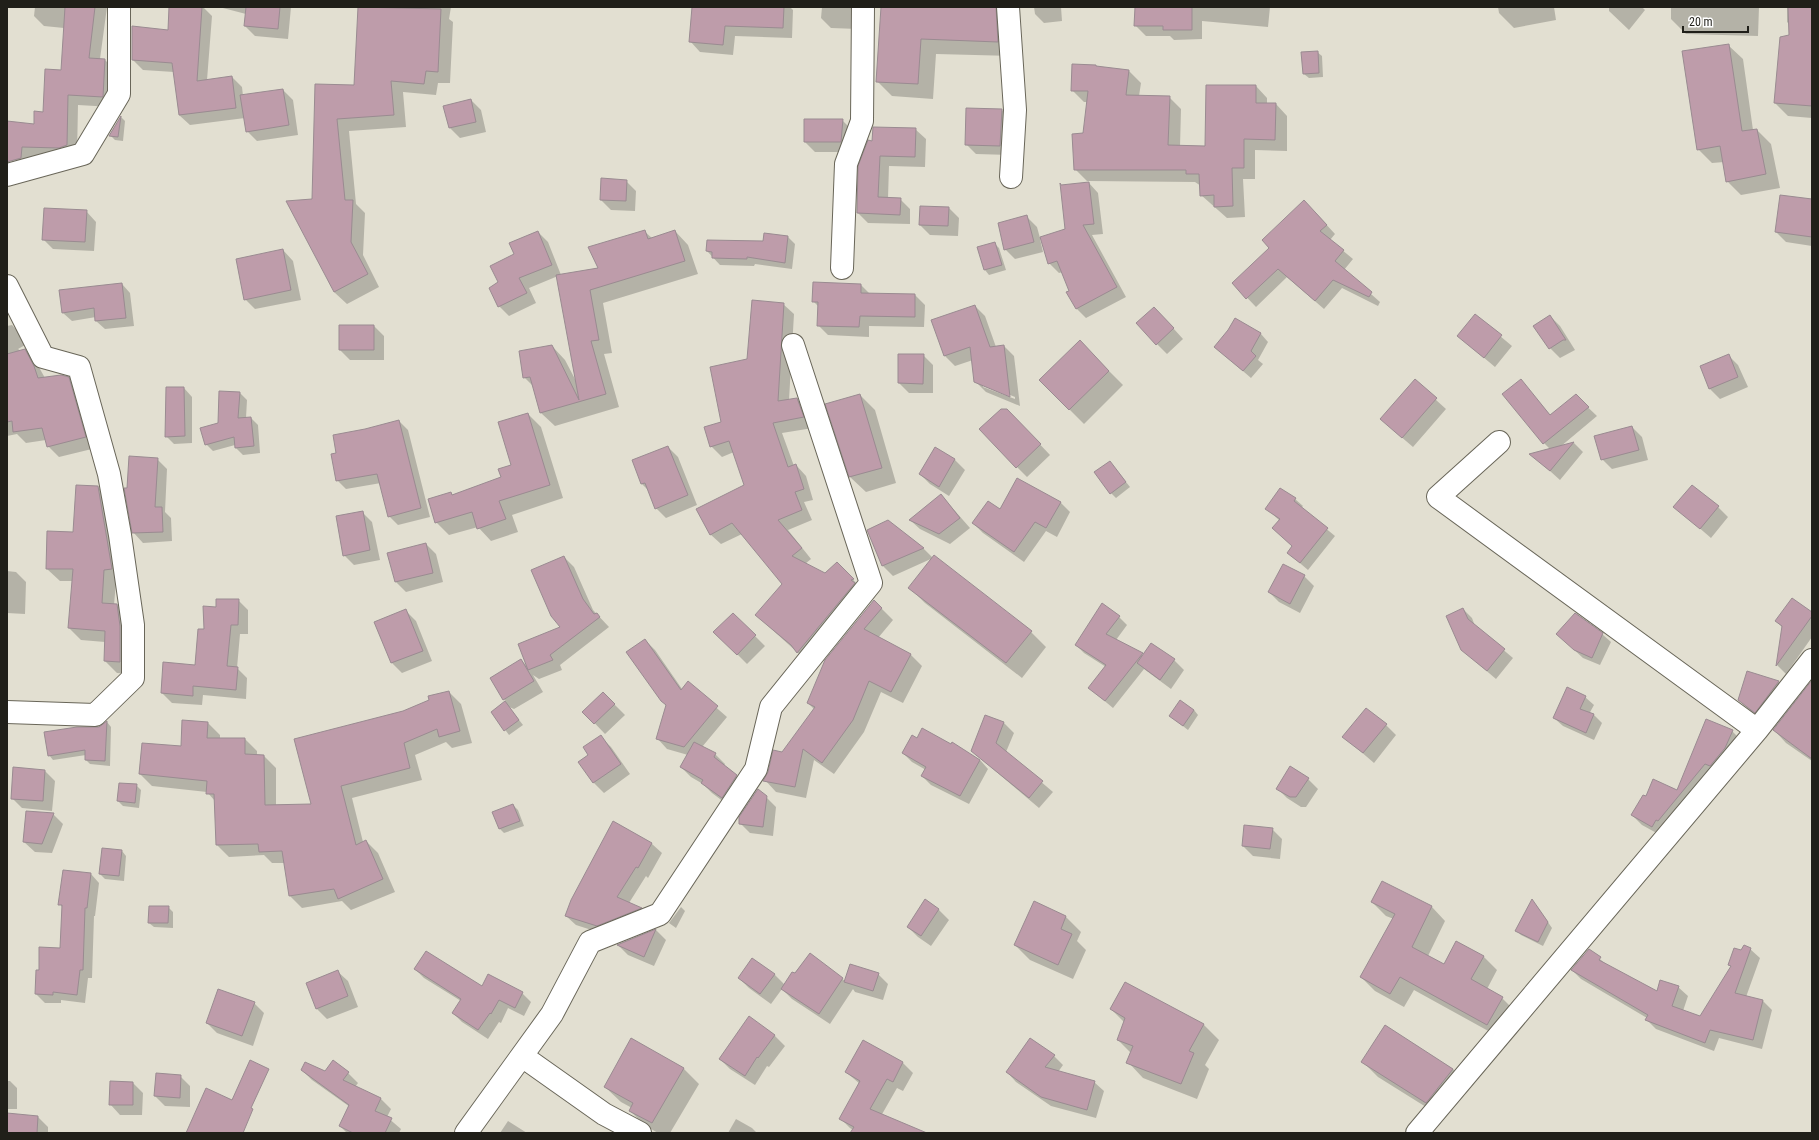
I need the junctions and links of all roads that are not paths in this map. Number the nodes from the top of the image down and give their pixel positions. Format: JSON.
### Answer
{"nodes":[{"id":1,"x":119,"y":7,"type":"edge"},
{"id":2,"x":863,"y":7,"type":"edge"},
{"id":3,"x":1008,"y":7,"type":"edge"},
{"id":4,"x":7,"y":175,"type":"edge"},
{"id":5,"x":1011,"y":177,"type":"dead end"},
{"id":6,"x":842,"y":268,"type":"dead end"},
{"id":7,"x":7,"y":286,"type":"edge"},
{"id":8,"x":793,"y":345,"type":"dead end"},
{"id":9,"x":1499,"y":442,"type":"dead end"},
{"id":10,"x":1812,"y":660,"type":"edge"},
{"id":11,"x":7,"y":712,"type":"edge"},
{"id":12,"x":1757,"y":730,"type":"junction"},
{"id":13,"x":522,"y":1056,"type":"junction"},
{"id":14,"x":466,"y":1133,"type":"edge"},
{"id":15,"x":640,"y":1133,"type":"edge"},
{"id":16,"x":1417,"y":1133,"type":"edge"}],
"edges":[{"from":1,"to":4,"type":"street"},
{"from":2,"to":6,"type":"street"},
{"from":3,"to":5,"type":"street"},
{"from":7,"to":11,"type":"street"},
{"from":8,"to":13,"type":"street"},
{"from":9,"to":12,"type":"street"},
{"from":10,"to":12,"type":"street"},
{"from":12,"to":16,"type":"street"},
{"from":13,"to":14,"type":"street"},
{"from":13,"to":15,"type":"street"}]}
